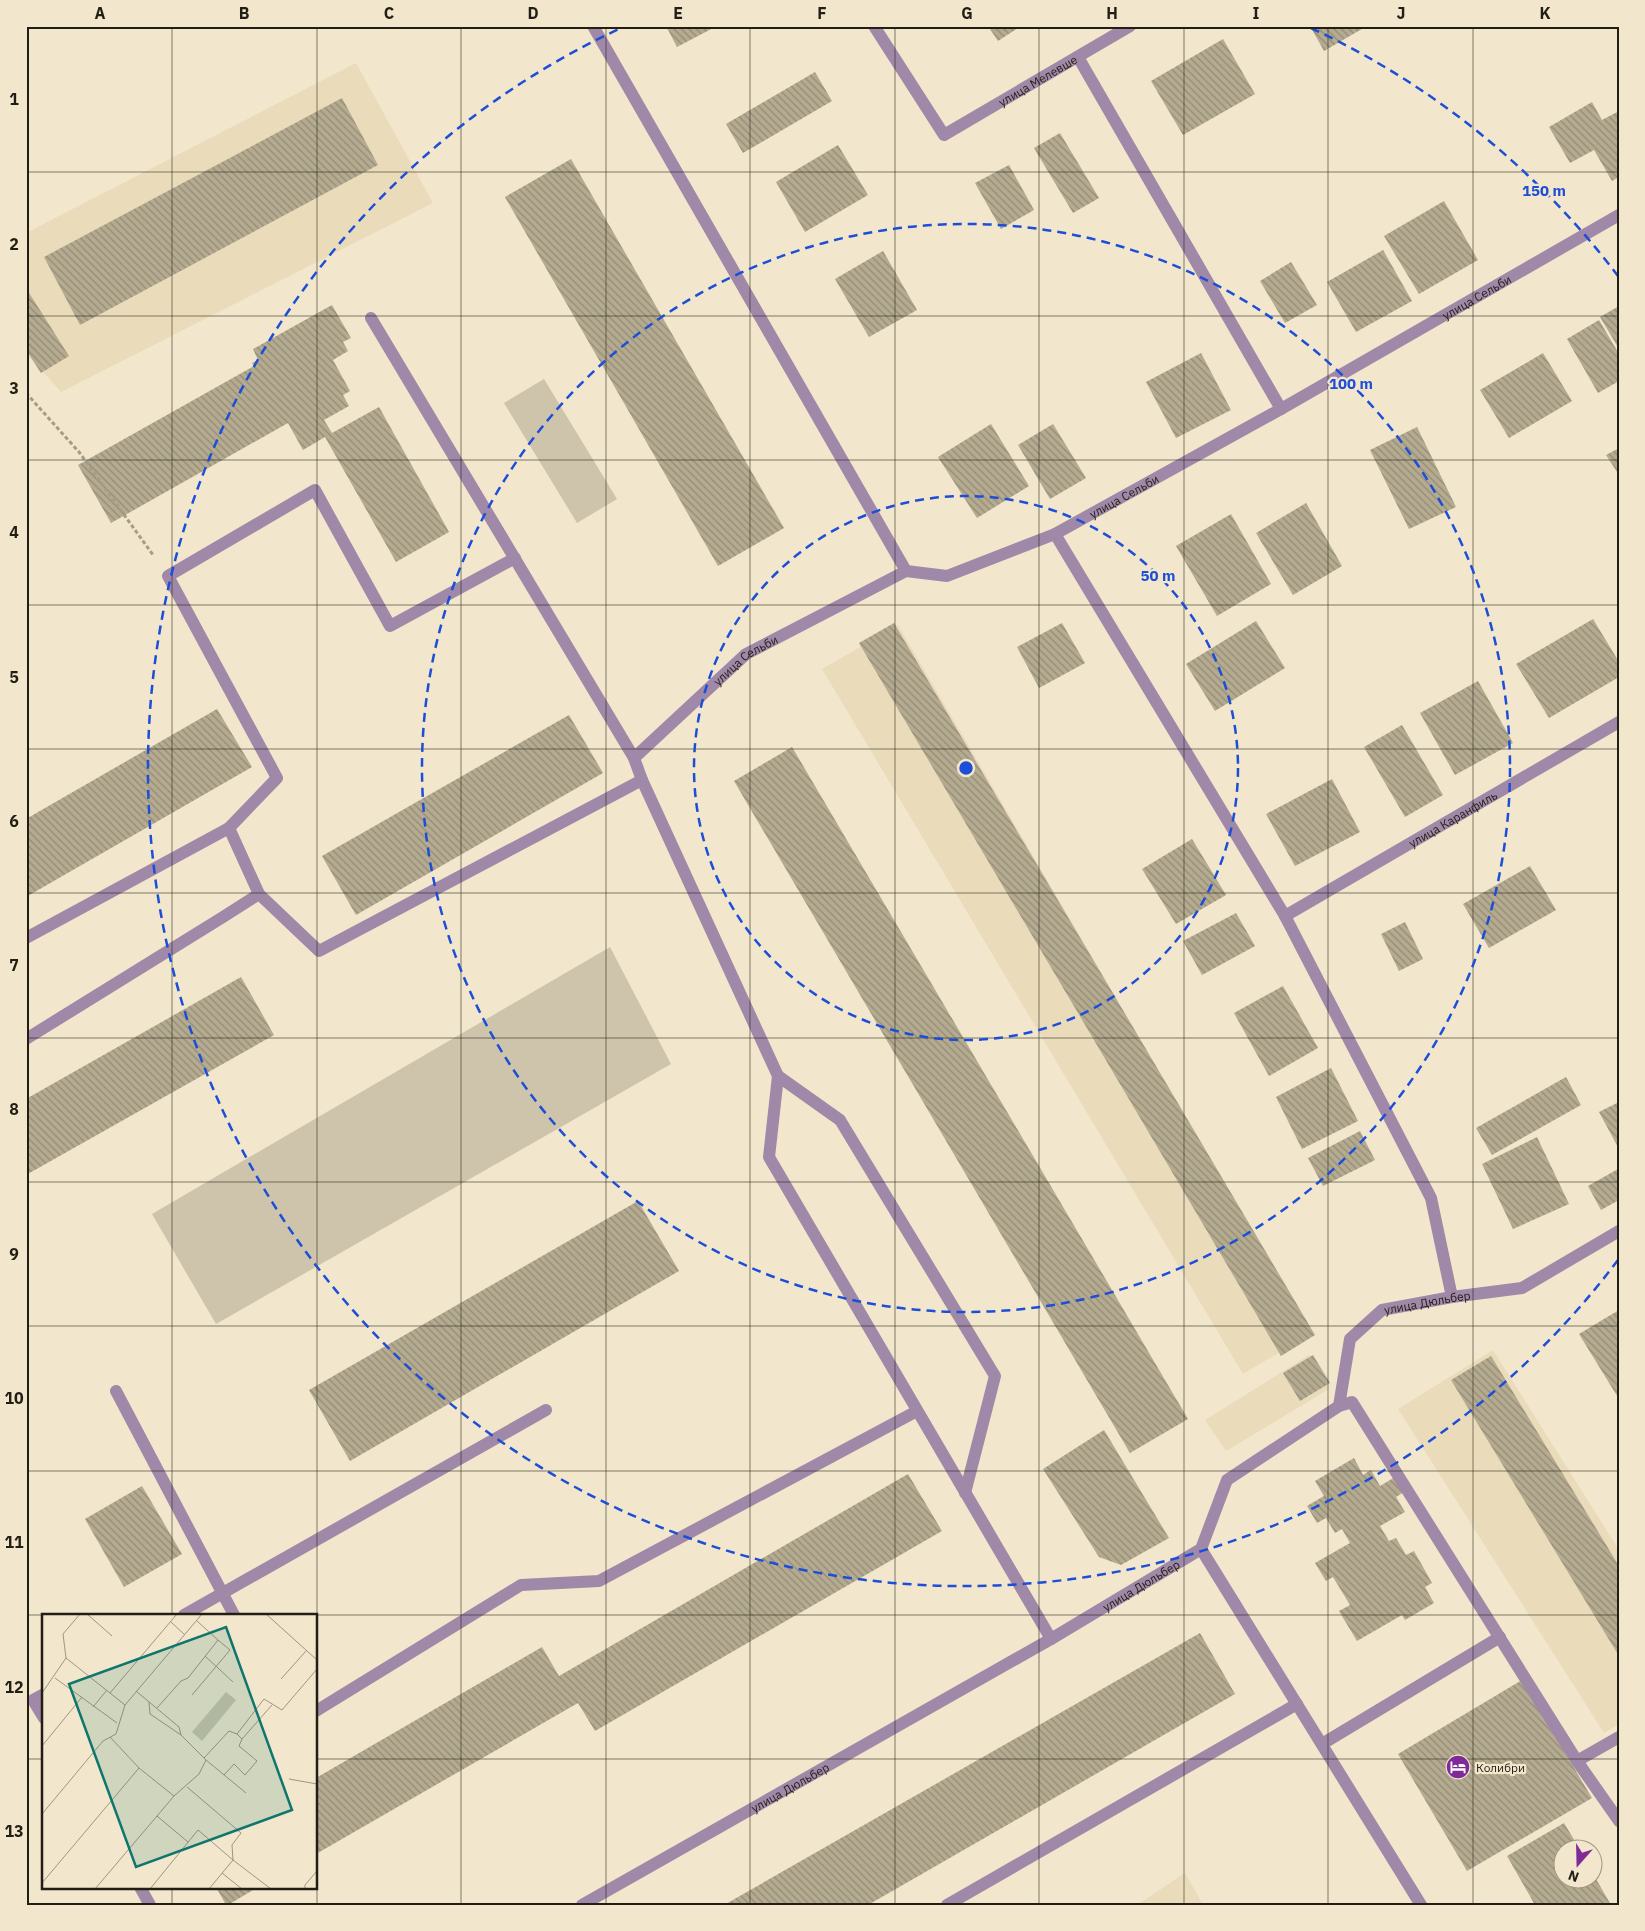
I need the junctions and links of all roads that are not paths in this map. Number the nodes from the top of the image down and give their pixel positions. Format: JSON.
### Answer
{"nodes":[{"id":1,"x":593,"y":26,"type":"edge"},
{"id":2,"x":874,"y":26,"type":"edge"},
{"id":3,"x":1130,"y":26,"type":"edge"},
{"id":4,"x":1078,"y":57,"type":"junction"},
{"id":5,"x":1619,"y":215,"type":"edge"},
{"id":6,"x":371,"y":318,"type":"dead end"},
{"id":7,"x":1281,"y":410,"type":"junction"},
{"id":8,"x":1055,"y":534,"type":"junction"},
{"id":9,"x":515,"y":558,"type":"junction"},
{"id":10,"x":906,"y":570,"type":"junction"},
{"id":11,"x":1619,"y":722,"type":"edge"},
{"id":12,"x":634,"y":758,"type":"junction"},
{"id":13,"x":642,"y":780,"type":"junction"},
{"id":14,"x":228,"y":828,"type":"junction"},
{"id":15,"x":259,"y":894,"type":"junction"},
{"id":16,"x":1285,"y":916,"type":"junction"},
{"id":17,"x":26,"y":938,"type":"edge"},
{"id":18,"x":26,"y":1039,"type":"edge"},
{"id":19,"x":778,"y":1076,"type":"junction"},
{"id":20,"x":1619,"y":1231,"type":"edge"},
{"id":21,"x":1452,"y":1298,"type":"junction"},
{"id":22,"x":116,"y":1391,"type":"dead end"},
{"id":23,"x":1339,"y":1406,"type":"junction"},
{"id":24,"x":546,"y":1410,"type":"dead end"},
{"id":25,"x":917,"y":1411,"type":"junction"},
{"id":26,"x":965,"y":1492,"type":"junction"},
{"id":27,"x":1201,"y":1549,"type":"junction"},
{"id":28,"x":223,"y":1593,"type":"junction"},
{"id":29,"x":186,"y":1614,"type":"edge"},
{"id":30,"x":234,"y":1614,"type":"edge"},
{"id":31,"x":1500,"y":1637,"type":"junction"},
{"id":32,"x":1050,"y":1639,"type":"junction"},
{"id":33,"x":42,"y":1695,"type":"edge"},
{"id":34,"x":1297,"y":1704,"type":"junction"},
{"id":35,"x":318,"y":1710,"type":"edge"},
{"id":36,"x":42,"y":1715,"type":"edge"},
{"id":37,"x":1619,"y":1737,"type":"edge"},
{"id":38,"x":1322,"y":1744,"type":"junction"},
{"id":39,"x":1577,"y":1761,"type":"junction"},
{"id":40,"x":1619,"y":1821,"type":"edge"},
{"id":41,"x":141,"y":1888,"type":"edge"},
{"id":42,"x":150,"y":1905,"type":"edge"},
{"id":43,"x":582,"y":1905,"type":"edge"},
{"id":44,"x":947,"y":1905,"type":"edge"},
{"id":45,"x":1421,"y":1905,"type":"edge"}],
"edges":[{"from":1,"to":10,"type":"street"},
{"from":2,"to":4,"type":"street","name":"улица Мелевше"},
{"from":3,"to":4,"type":"street","name":"улица Мелевше"},
{"from":4,"to":7,"type":"street"},
{"from":5,"to":7,"type":"street","name":"улица Сельби"},
{"from":6,"to":9,"type":"street"},
{"from":7,"to":8,"type":"street","name":"улица Сельби"},
{"from":8,"to":10,"type":"street","name":"улица Сельби"},
{"from":8,"to":16,"type":"street"},
{"from":9,"to":12,"type":"street"},
{"from":9,"to":14,"type":"street"},
{"from":10,"to":12,"type":"street","name":"улица Сельби"},
{"from":11,"to":16,"type":"street","name":"улица Каранфиль"},
{"from":12,"to":13,"type":"street"},
{"from":13,"to":15,"type":"street"},
{"from":13,"to":19,"type":"street"},
{"from":14,"to":15,"type":"street"},
{"from":14,"to":17,"type":"street"},
{"from":15,"to":18,"type":"street"},
{"from":16,"to":21,"type":"street"},
{"from":19,"to":25,"type":"street"},
{"from":19,"to":26,"type":"street"},
{"from":20,"to":21,"type":"street","name":"улица Дюльбер"},
{"from":21,"to":23,"type":"street","name":"улица Дюльбер"},
{"from":22,"to":28,"type":"street"},
{"from":23,"to":27,"type":"street"},
{"from":23,"to":31,"type":"street"},
{"from":24,"to":28,"type":"street"},
{"from":25,"to":26,"type":"street"},
{"from":25,"to":35,"type":"street"},
{"from":26,"to":32,"type":"street"},
{"from":27,"to":32,"type":"street","name":"улица Дюльбер"},
{"from":27,"to":34,"type":"street"},
{"from":28,"to":29,"type":"street"},
{"from":28,"to":30,"type":"street"},
{"from":31,"to":38,"type":"street"},
{"from":31,"to":39,"type":"street"},
{"from":32,"to":43,"type":"street","name":"улица Дюльбер"},
{"from":33,"to":36,"type":"street"},
{"from":34,"to":38,"type":"street"},
{"from":34,"to":44,"type":"street"},
{"from":37,"to":39,"type":"street"},
{"from":38,"to":45,"type":"street"},
{"from":39,"to":40,"type":"street"},
{"from":41,"to":42,"type":"street"}]}
